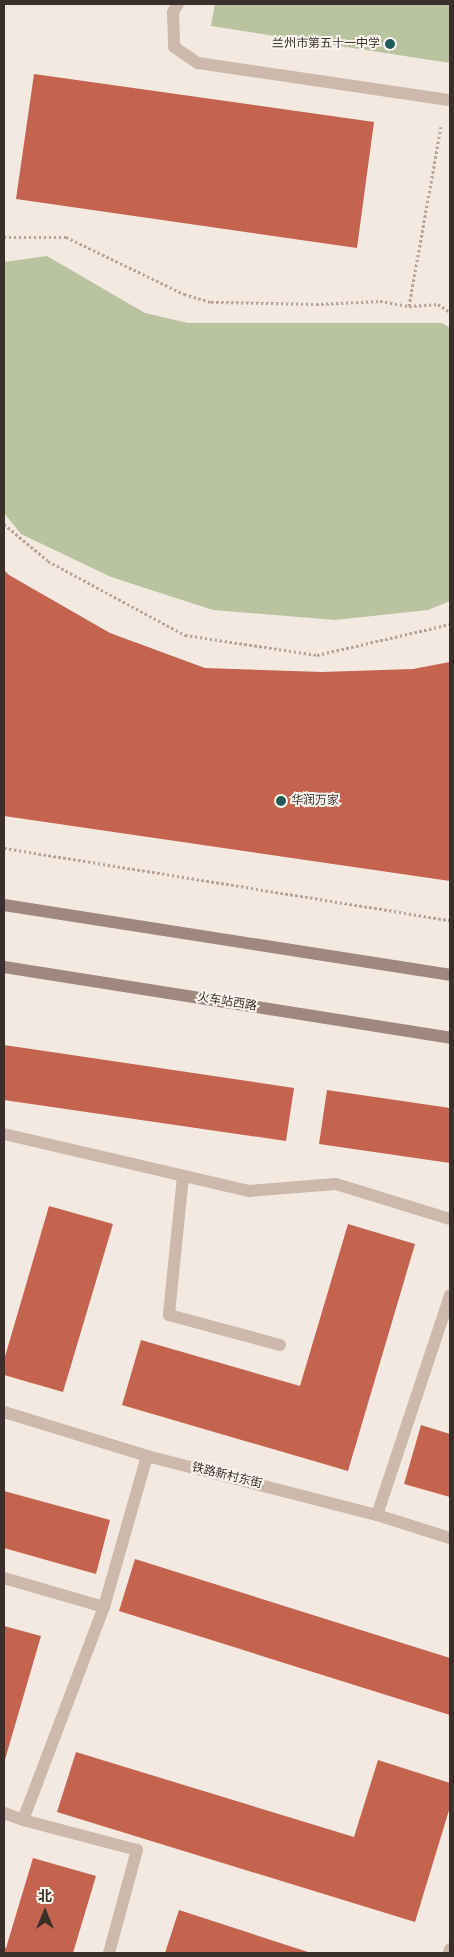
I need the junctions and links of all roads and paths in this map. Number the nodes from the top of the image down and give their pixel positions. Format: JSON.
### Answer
{"nodes":[{"id":1,"x":178,"y":4,"type":"edge"},
{"id":2,"x":448,"y":99,"type":"edge"},
{"id":3,"x":4,"y":237,"type":"edge"},
{"id":4,"x":409,"y":306,"type":"junction"},
{"id":5,"x":450,"y":312,"type":"edge"},
{"id":6,"x":4,"y":524,"type":"edge"},
{"id":7,"x":450,"y":624,"type":"edge"},
{"id":8,"x":4,"y":848,"type":"edge"},
{"id":9,"x":4,"y":904,"type":"edge"},
{"id":10,"x":450,"y":920,"type":"edge"},
{"id":11,"x":4,"y":967,"type":"edge"},
{"id":12,"x":450,"y":975,"type":"edge"},
{"id":13,"x":450,"y":1038,"type":"edge"},
{"id":14,"x":4,"y":1134,"type":"edge"},
{"id":15,"x":183,"y":1176,"type":"junction"},
{"id":16,"x":450,"y":1219,"type":"edge"},
{"id":17,"x":450,"y":1295,"type":"edge"},
{"id":18,"x":280,"y":1345,"type":"dead end"},
{"id":19,"x":4,"y":1412,"type":"edge"},
{"id":20,"x":147,"y":1456,"type":"junction"},
{"id":21,"x":377,"y":1515,"type":"junction"},
{"id":22,"x":450,"y":1538,"type":"edge"},
{"id":23,"x":4,"y":1578,"type":"edge"},
{"id":24,"x":104,"y":1607,"type":"junction"},
{"id":25,"x":4,"y":1813,"type":"edge"},
{"id":26,"x":23,"y":1820,"type":"junction"},
{"id":27,"x":450,"y":1949,"type":"edge"},
{"id":28,"x":108,"y":1953,"type":"edge"},
{"id":29,"x":449,"y":1953,"type":"edge"}],
"edges":[{"from":1,"to":2,"type":"street"},
{"from":2,"to":4,"type":"path"},
{"from":3,"to":4,"type":"path"},
{"from":4,"to":5,"type":"path"},
{"from":6,"to":7,"type":"path"},
{"from":8,"to":10,"type":"path"},
{"from":9,"to":12,"type":"main road"},
{"from":11,"to":13,"type":"main road","name":"火车站西路"},
{"from":14,"to":15,"type":"street"},
{"from":15,"to":16,"type":"street"},
{"from":15,"to":18,"type":"street"},
{"from":17,"to":21,"type":"street"},
{"from":19,"to":20,"type":"street","name":"铁路新村东街"},
{"from":20,"to":21,"type":"street","name":"铁路新村东街"},
{"from":20,"to":24,"type":"street"},
{"from":21,"to":22,"type":"street","name":"铁路新村东街"},
{"from":23,"to":24,"type":"street"},
{"from":24,"to":26,"type":"street"},
{"from":25,"to":26,"type":"street"},
{"from":26,"to":28,"type":"street"},
{"from":27,"to":29,"type":"street"}]}
